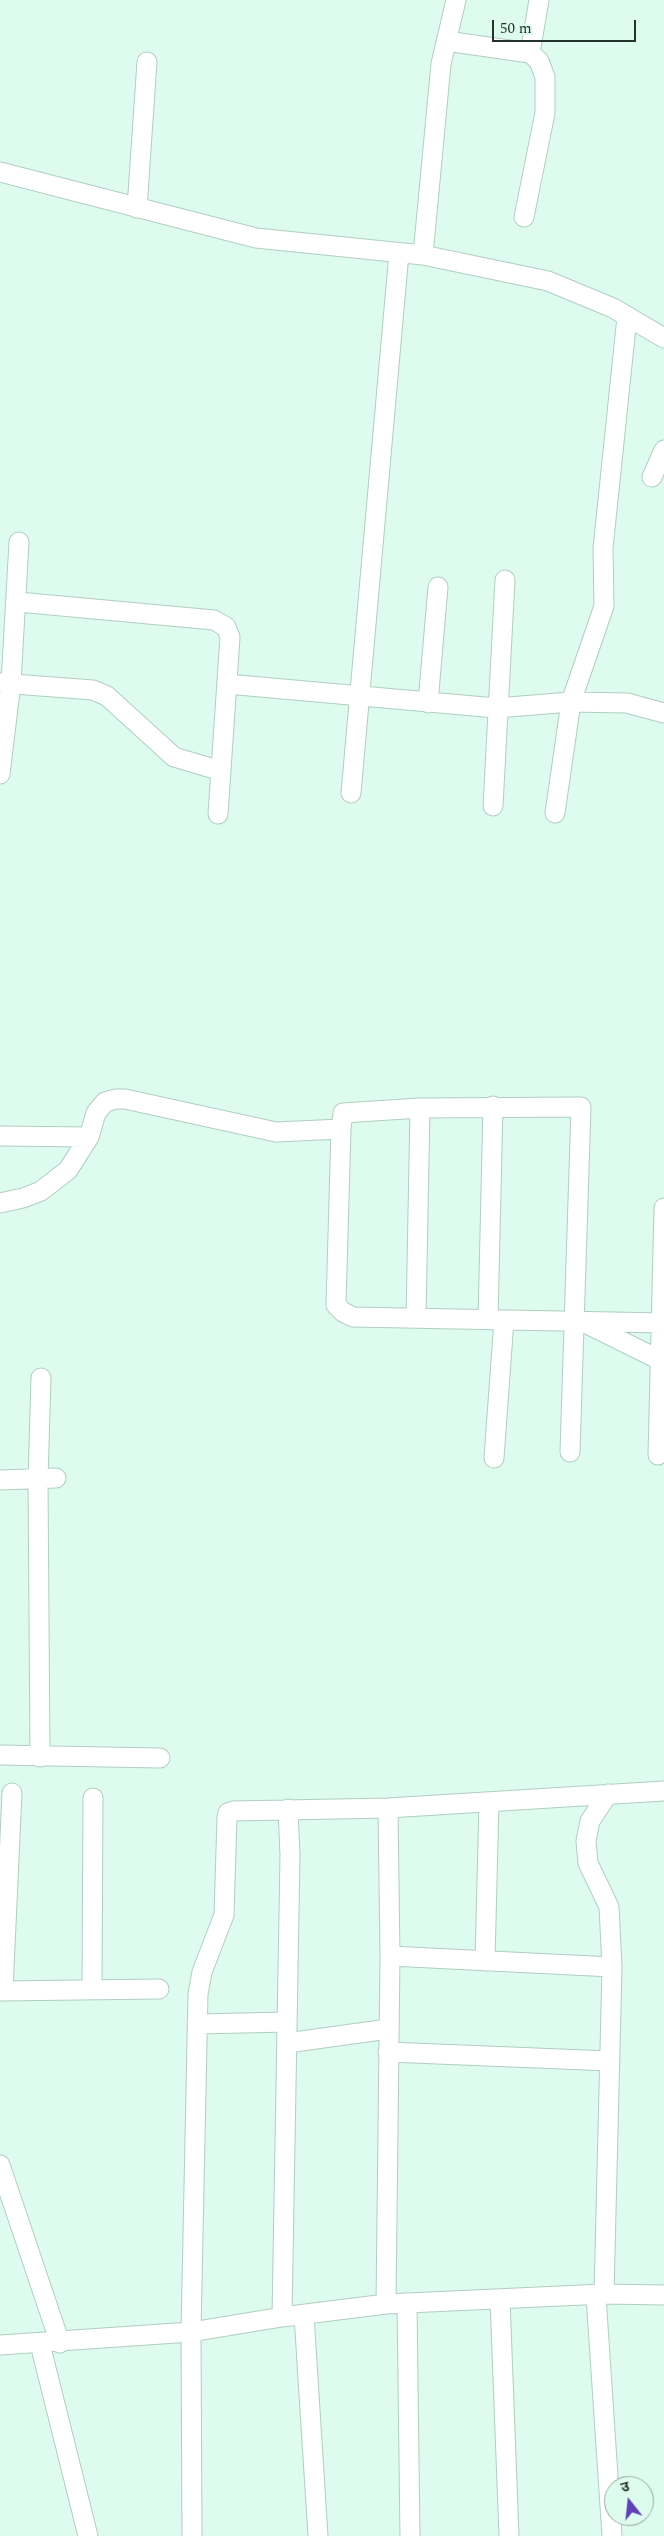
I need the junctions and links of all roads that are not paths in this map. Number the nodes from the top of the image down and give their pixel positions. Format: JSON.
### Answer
{"nodes":[{"id":1,"x":456,"y":0,"type":"edge"},
{"id":2,"x":539,"y":0,"type":"edge"},
{"id":3,"x":446,"y":41,"type":"junction"},
{"id":4,"x":530,"y":53,"type":"junction"},
{"id":5,"x":147,"y":62,"type":"dead end"},
{"id":6,"x":0,"y":172,"type":"edge"},
{"id":7,"x":137,"y":208,"type":"junction"},
{"id":8,"x":524,"y":218,"type":"dead end"},
{"id":9,"x":399,"y":253,"type":"junction"},
{"id":10,"x":423,"y":255,"type":"junction"},
{"id":11,"x":627,"y":317,"type":"junction"},
{"id":12,"x":664,"y":338,"type":"edge"},
{"id":13,"x":664,"y":450,"type":"edge"},
{"id":14,"x":652,"y":478,"type":"dead end"},
{"id":15,"x":19,"y":542,"type":"dead end"},
{"id":16,"x":505,"y":580,"type":"dead end"},
{"id":17,"x":438,"y":587,"type":"dead end"},
{"id":18,"x":18,"y":602,"type":"junction"},
{"id":19,"x":6,"y":683,"type":"edge"},
{"id":20,"x":227,"y":684,"type":"junction"},
{"id":21,"x":358,"y":697,"type":"junction"},
{"id":22,"x":428,"y":702,"type":"junction"},
{"id":23,"x":571,"y":702,"type":"junction"},
{"id":24,"x":496,"y":708,"type":"junction"},
{"id":25,"x":664,"y":713,"type":"edge"},
{"id":26,"x":221,"y":771,"type":"junction"},
{"id":27,"x":0,"y":774,"type":"edge"},
{"id":28,"x":351,"y":792,"type":"dead end"},
{"id":29,"x":493,"y":806,"type":"dead end"},
{"id":30,"x":554,"y":813,"type":"dead end"},
{"id":31,"x":218,"y":814,"type":"dead end"},
{"id":32,"x":493,"y":1106,"type":"junction"},
{"id":33,"x":420,"y":1108,"type":"junction"},
{"id":34,"x":341,"y":1129,"type":"junction"},
{"id":35,"x":0,"y":1136,"type":"edge"},
{"id":36,"x":88,"y":1137,"type":"junction"},
{"id":37,"x":0,"y":1203,"type":"edge"},
{"id":38,"x":664,"y":1208,"type":"edge"},
{"id":39,"x":416,"y":1318,"type":"junction"},
{"id":40,"x":496,"y":1320,"type":"junction"},
{"id":41,"x":577,"y":1321,"type":"junction"},
{"id":42,"x":663,"y":1323,"type":"edge"},
{"id":43,"x":662,"y":1362,"type":"edge"},
{"id":44,"x":41,"y":1378,"type":"dead end"},
{"id":45,"x":570,"y":1452,"type":"dead end"},
{"id":46,"x":658,"y":1455,"type":"dead end"},
{"id":47,"x":494,"y":1458,"type":"dead end"},
{"id":48,"x":47,"y":1478,"type":"junction"},
{"id":49,"x":0,"y":1480,"type":"edge"},
{"id":50,"x":0,"y":1755,"type":"edge"},
{"id":51,"x":40,"y":1756,"type":"junction"},
{"id":52,"x":160,"y":1758,"type":"dead end"},
{"id":53,"x":664,"y":1791,"type":"edge"},
{"id":54,"x":12,"y":1793,"type":"dead end"},
{"id":55,"x":608,"y":1794,"type":"junction"},
{"id":56,"x":93,"y":1798,"type":"dead end"},
{"id":57,"x":489,"y":1802,"type":"junction"},
{"id":58,"x":388,"y":1808,"type":"junction"},
{"id":59,"x":288,"y":1809,"type":"junction"},
{"id":60,"x":390,"y":1956,"type":"junction"},
{"id":61,"x":485,"y":1961,"type":"junction"},
{"id":62,"x":612,"y":1967,"type":"junction"},
{"id":63,"x":159,"y":1989,"type":"dead end"},
{"id":64,"x":92,"y":1990,"type":"junction"},
{"id":65,"x":1,"y":1991,"type":"edge"},
{"id":66,"x":287,"y":2022,"type":"junction"},
{"id":67,"x":197,"y":2024,"type":"junction"},
{"id":68,"x":388,"y":2029,"type":"junction"},
{"id":69,"x":287,"y":2043,"type":"junction"},
{"id":70,"x":388,"y":2052,"type":"junction"},
{"id":71,"x":610,"y":2061,"type":"junction"},
{"id":72,"x":0,"y":2165,"type":"edge"},
{"id":73,"x":600,"y":2295,"type":"junction"},
{"id":74,"x":664,"y":2295,"type":"edge"},
{"id":75,"x":500,"y":2299,"type":"junction"},
{"id":76,"x":407,"y":2303,"type":"junction"},
{"id":77,"x":386,"y":2304,"type":"junction"},
{"id":78,"x":304,"y":2315,"type":"junction"},
{"id":79,"x":282,"y":2317,"type":"junction"},
{"id":80,"x":191,"y":2332,"type":"junction"},
{"id":81,"x":60,"y":2343,"type":"junction"},
{"id":82,"x":40,"y":2344,"type":"junction"},
{"id":83,"x":0,"y":2345,"type":"edge"},
{"id":84,"x":88,"y":2536,"type":"edge"},
{"id":85,"x":192,"y":2536,"type":"edge"},
{"id":86,"x":318,"y":2536,"type":"edge"},
{"id":87,"x":410,"y":2536,"type":"edge"},
{"id":88,"x":510,"y":2536,"type":"edge"},
{"id":89,"x":612,"y":2536,"type":"edge"}],
"edges":[{"from":1,"to":3,"type":"street"},
{"from":2,"to":4,"type":"street"},
{"from":3,"to":4,"type":"street"},
{"from":3,"to":10,"type":"street"},
{"from":4,"to":8,"type":"street"},
{"from":5,"to":7,"type":"street"},
{"from":6,"to":7,"type":"street"},
{"from":7,"to":9,"type":"street"},
{"from":9,"to":10,"type":"street"},
{"from":9,"to":21,"type":"street"},
{"from":10,"to":11,"type":"street"},
{"from":11,"to":12,"type":"street"},
{"from":11,"to":23,"type":"street"},
{"from":13,"to":14,"type":"street"},
{"from":15,"to":18,"type":"street"},
{"from":16,"to":24,"type":"street"},
{"from":17,"to":22,"type":"street"},
{"from":18,"to":19,"type":"street"},
{"from":18,"to":20,"type":"street"},
{"from":19,"to":26,"type":"street"},
{"from":19,"to":27,"type":"street"},
{"from":20,"to":21,"type":"street"},
{"from":20,"to":26,"type":"street"},
{"from":21,"to":22,"type":"street"},
{"from":21,"to":28,"type":"street"},
{"from":22,"to":24,"type":"street"},
{"from":23,"to":24,"type":"street"},
{"from":23,"to":25,"type":"street"},
{"from":23,"to":30,"type":"street"},
{"from":24,"to":29,"type":"street"},
{"from":26,"to":31,"type":"street"},
{"from":32,"to":33,"type":"street"},
{"from":32,"to":40,"type":"street"},
{"from":32,"to":41,"type":"street"},
{"from":33,"to":34,"type":"street"},
{"from":33,"to":39,"type":"street"},
{"from":34,"to":36,"type":"street"},
{"from":34,"to":39,"type":"street"},
{"from":35,"to":36,"type":"street"},
{"from":36,"to":37,"type":"street"},
{"from":38,"to":42,"type":"street"},
{"from":39,"to":40,"type":"street"},
{"from":40,"to":41,"type":"street"},
{"from":40,"to":47,"type":"street"},
{"from":41,"to":42,"type":"street"},
{"from":41,"to":43,"type":"street"},
{"from":41,"to":45,"type":"street"},
{"from":42,"to":43,"type":"street"},
{"from":43,"to":46,"type":"street"},
{"from":44,"to":48,"type":"street"},
{"from":48,"to":49,"type":"street"},
{"from":48,"to":51,"type":"street"},
{"from":50,"to":51,"type":"street"},
{"from":51,"to":52,"type":"street"},
{"from":53,"to":55,"type":"street"},
{"from":54,"to":65,"type":"street"},
{"from":55,"to":57,"type":"street"},
{"from":55,"to":62,"type":"street"},
{"from":56,"to":64,"type":"street"},
{"from":57,"to":58,"type":"street"},
{"from":57,"to":61,"type":"street"},
{"from":58,"to":59,"type":"street"},
{"from":58,"to":60,"type":"street"},
{"from":59,"to":66,"type":"street"},
{"from":59,"to":67,"type":"street"},
{"from":60,"to":61,"type":"street"},
{"from":60,"to":68,"type":"street"},
{"from":61,"to":62,"type":"street"},
{"from":62,"to":71,"type":"street"},
{"from":63,"to":64,"type":"street"},
{"from":64,"to":65,"type":"street"},
{"from":66,"to":67,"type":"street"},
{"from":66,"to":69,"type":"street"},
{"from":67,"to":80,"type":"street"},
{"from":68,"to":69,"type":"street"},
{"from":68,"to":70,"type":"street"},
{"from":69,"to":79,"type":"street"},
{"from":70,"to":71,"type":"street"},
{"from":70,"to":77,"type":"street"},
{"from":71,"to":73,"type":"street"},
{"from":72,"to":81,"type":"street"},
{"from":73,"to":74,"type":"street"},
{"from":73,"to":75,"type":"street"},
{"from":73,"to":89,"type":"street"},
{"from":75,"to":76,"type":"street"},
{"from":75,"to":88,"type":"street"},
{"from":76,"to":77,"type":"street"},
{"from":76,"to":87,"type":"street"},
{"from":77,"to":78,"type":"street"},
{"from":78,"to":79,"type":"street"},
{"from":78,"to":86,"type":"street"},
{"from":79,"to":80,"type":"street"},
{"from":80,"to":81,"type":"street"},
{"from":80,"to":85,"type":"street"},
{"from":81,"to":82,"type":"street"},
{"from":82,"to":83,"type":"street"},
{"from":82,"to":84,"type":"street"}]}
